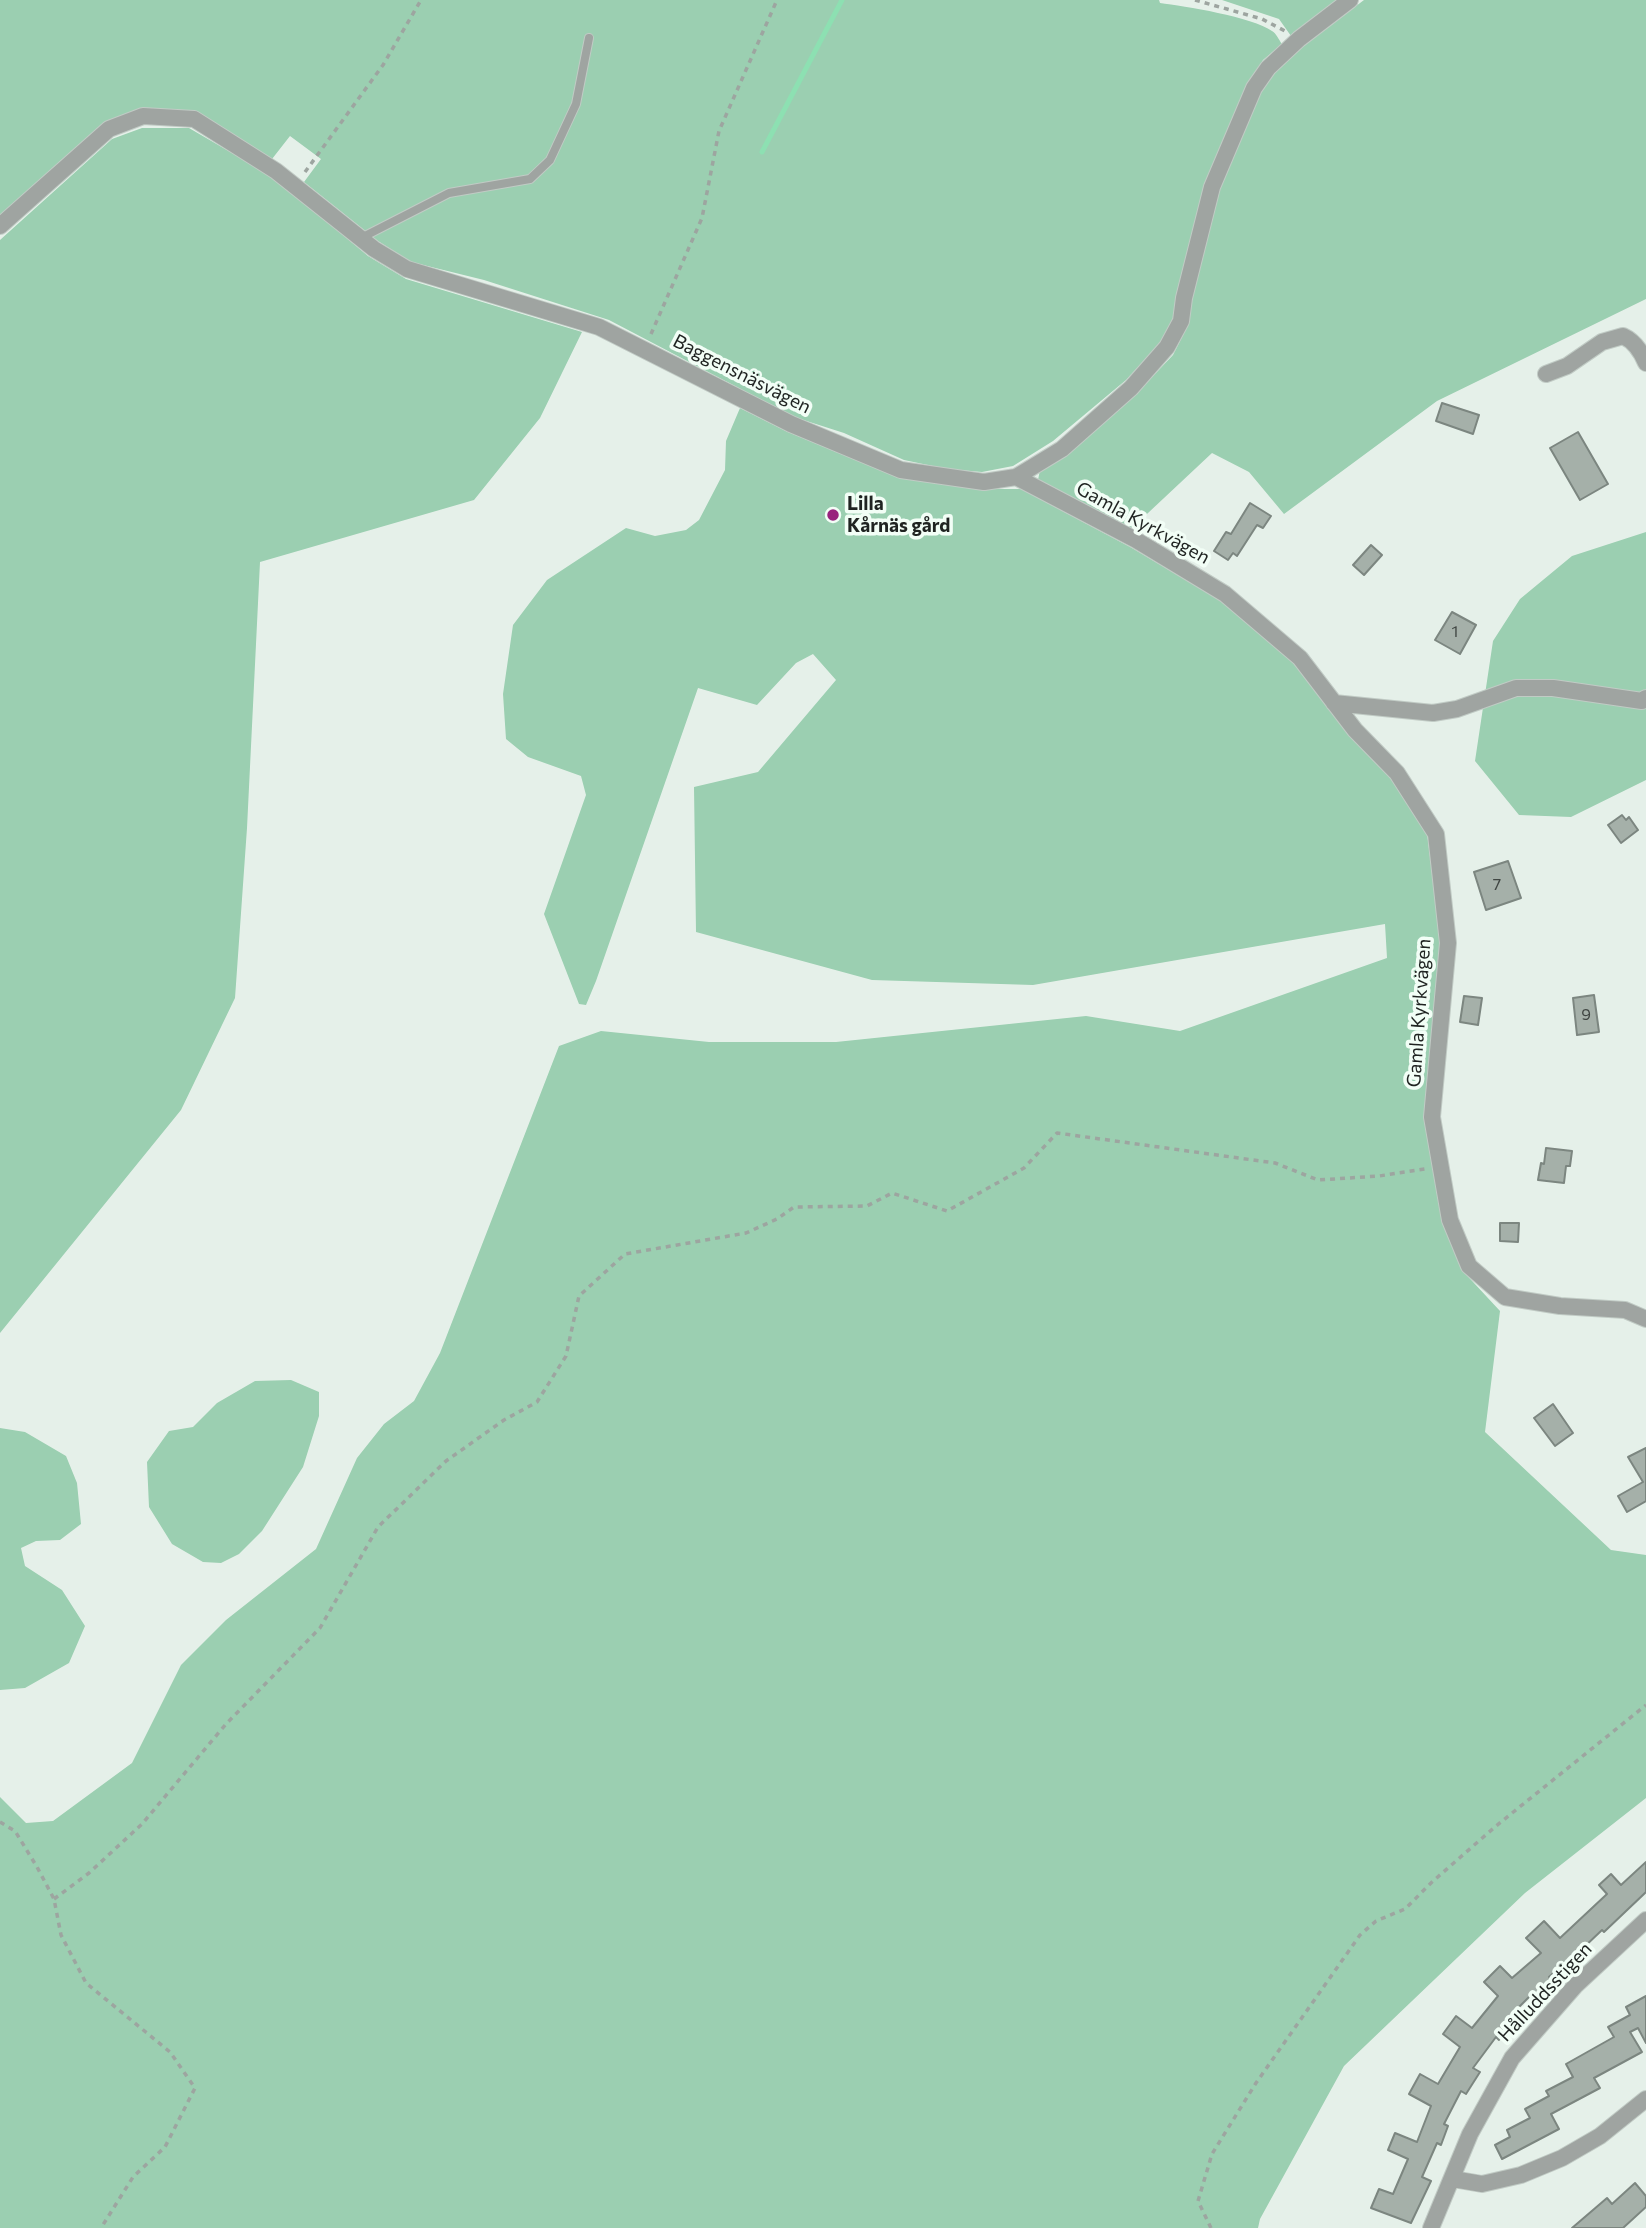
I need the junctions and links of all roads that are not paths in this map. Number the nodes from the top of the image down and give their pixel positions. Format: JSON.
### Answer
{"nodes":[{"id":1,"x":1350,"y":0,"type":"edge"},
{"id":2,"x":589,"y":38,"type":"dead end"},
{"id":3,"x":0,"y":226,"type":"edge"},
{"id":4,"x":361,"y":238,"type":"junction"},
{"id":5,"x":1646,"y":363,"type":"edge"},
{"id":6,"x":1546,"y":374,"type":"dead end"},
{"id":7,"x":1016,"y":477,"type":"junction"},
{"id":8,"x":1645,"y":700,"type":"edge"},
{"id":9,"x":1334,"y":703,"type":"junction"},
{"id":10,"x":1646,"y":1319,"type":"edge"},
{"id":11,"x":1646,"y":1920,"type":"edge"},
{"id":12,"x":1646,"y":2099,"type":"edge"},
{"id":13,"x":1453,"y":2179,"type":"junction"},
{"id":14,"x":1431,"y":2228,"type":"edge"}],
"edges":[{"from":1,"to":7,"type":"street","name":"Baggensnäsvägen"},
{"from":2,"to":4,"type":"lane"},
{"from":3,"to":4,"type":"street","name":"Baggensnäsvägen"},
{"from":4,"to":7,"type":"street","name":"Baggensnäsvägen"},
{"from":5,"to":6,"type":"street"},
{"from":7,"to":9,"type":"street","name":"Gamla Kyrkvägen"},
{"from":8,"to":9,"type":"street"},
{"from":9,"to":10,"type":"street","name":"Gamla Kyrkvägen"},
{"from":11,"to":13,"type":"street","name":"Hålluddsstigen"},
{"from":12,"to":13,"type":"street"},
{"from":13,"to":14,"type":"street","name":"Hålluddsstigen"}]}
